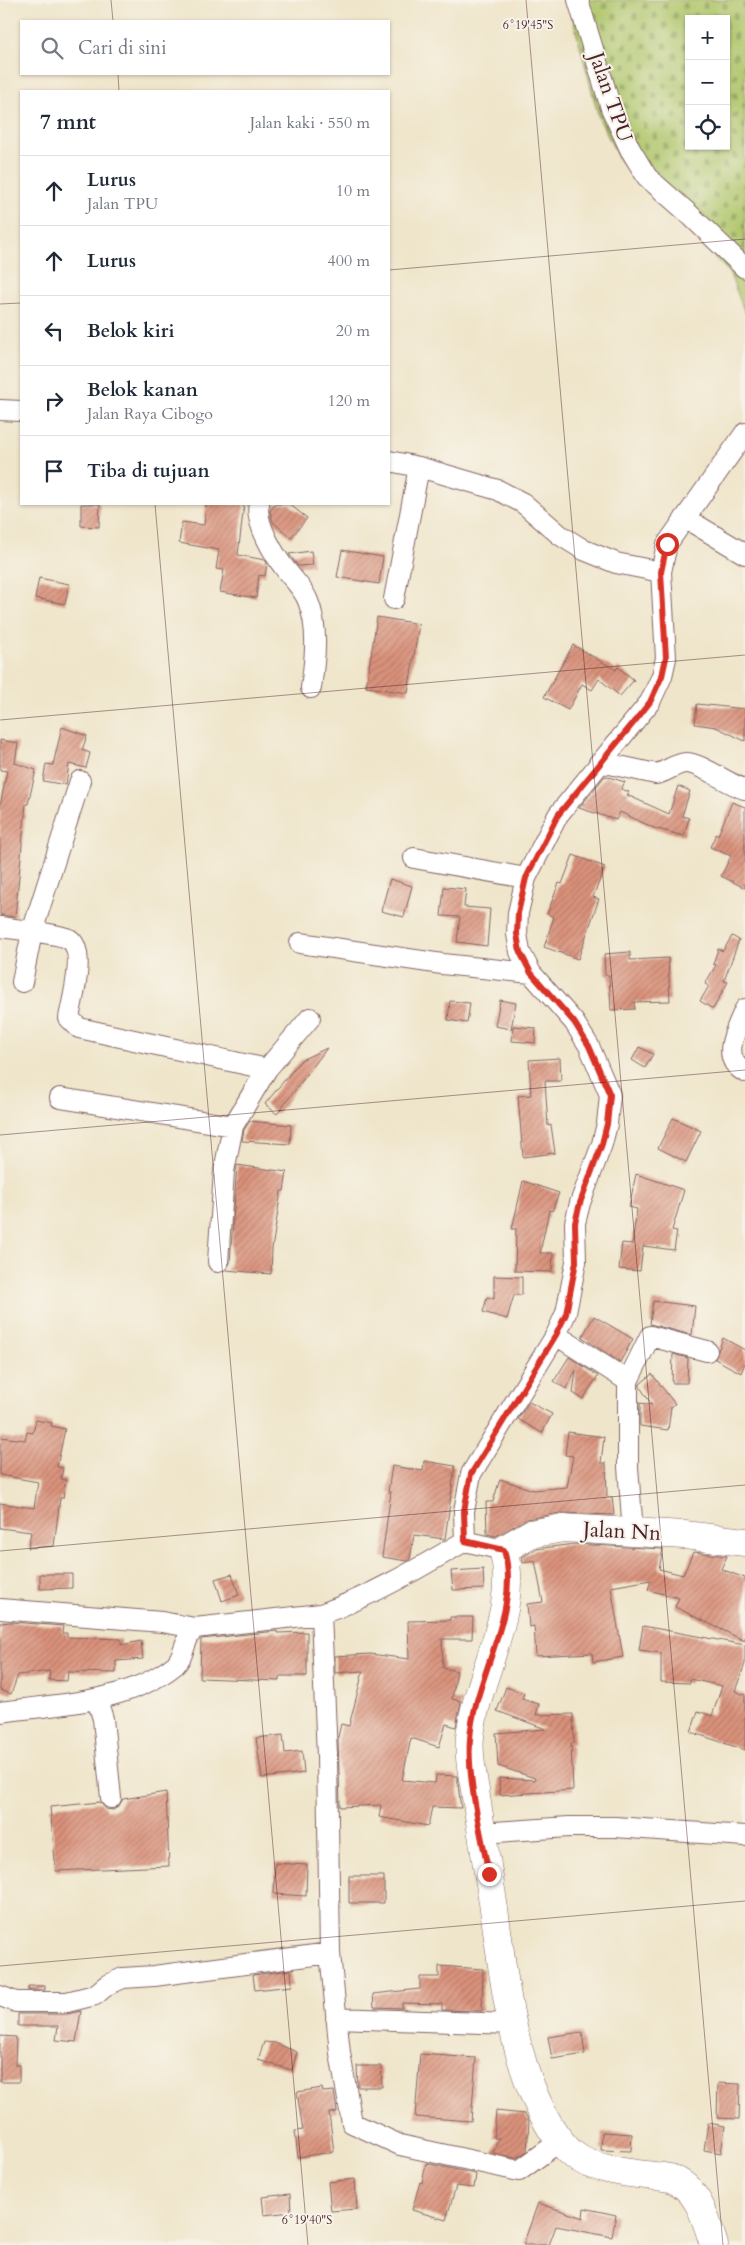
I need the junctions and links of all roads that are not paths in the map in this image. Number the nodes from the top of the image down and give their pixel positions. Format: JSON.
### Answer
{"nodes":[{"id":1,"x":578,"y":0,"type":"edge"},
{"id":2,"x":745,"y":268,"type":"edge"},
{"id":3,"x":0,"y":410,"type":"edge"},
{"id":4,"x":20,"y":411,"type":"edge"},
{"id":5,"x":745,"y":433,"type":"edge"},
{"id":6,"x":390,"y":461,"type":"edge"},
{"id":7,"x":420,"y":467,"type":"junction"},
{"id":8,"x":259,"y":505,"type":"edge"},
{"id":9,"x":685,"y":518,"type":"junction"},
{"id":10,"x":745,"y":554,"type":"edge"},
{"id":11,"x":661,"y":572,"type":"junction"},
{"id":12,"x":394,"y":599,"type":"dead end"},
{"id":13,"x":311,"y":688,"type":"dead end"},
{"id":14,"x":599,"y":763,"type":"junction"},
{"id":15,"x":80,"y":781,"type":"dead end"},
{"id":16,"x":745,"y":789,"type":"edge"},
{"id":17,"x":414,"y":858,"type":"dead end"},
{"id":18,"x":526,"y":878,"type":"junction"},
{"id":19,"x":0,"y":927,"type":"edge"},
{"id":20,"x":32,"y":932,"type":"junction"},
{"id":21,"x":300,"y":943,"type":"dead end"},
{"id":22,"x":531,"y":973,"type":"junction"},
{"id":23,"x":22,"y":982,"type":"dead end"},
{"id":24,"x":745,"y":1009,"type":"edge"},
{"id":25,"x":310,"y":1018,"type":"dead end"},
{"id":26,"x":267,"y":1069,"type":"junction"},
{"id":27,"x":745,"y":1072,"type":"edge"},
{"id":28,"x":60,"y":1098,"type":"dead end"},
{"id":29,"x":233,"y":1126,"type":"junction"},
{"id":30,"x":218,"y":1262,"type":"dead end"},
{"id":31,"x":556,"y":1335,"type":"junction"},
{"id":32,"x":707,"y":1351,"type":"dead end"},
{"id":33,"x":628,"y":1381,"type":"junction"},
{"id":34,"x":633,"y":1532,"type":"junction"},
{"id":35,"x":465,"y":1541,"type":"junction"},
{"id":36,"x":745,"y":1542,"type":"edge"},
{"id":37,"x":504,"y":1550,"type":"junction"},
{"id":38,"x":0,"y":1609,"type":"edge"},
{"id":39,"x":321,"y":1614,"type":"junction"},
{"id":40,"x":195,"y":1628,"type":"junction"},
{"id":41,"x":97,"y":1699,"type":"junction"},
{"id":42,"x":0,"y":1712,"type":"edge"},
{"id":43,"x":112,"y":1798,"type":"dead end"},
{"id":44,"x":481,"y":1833,"type":"junction"},
{"id":45,"x":745,"y":1836,"type":"edge"},
{"id":46,"x":330,"y":1953,"type":"junction"},
{"id":47,"x":0,"y":1996,"type":"edge"},
{"id":48,"x":336,"y":2018,"type":"junction"},
{"id":49,"x":512,"y":2024,"type":"junction"},
{"id":50,"x":560,"y":2141,"type":"junction"},
{"id":51,"x":714,"y":2245,"type":"edge"}],
"edges":[{"from":1,"to":2,"type":"street","name":"Jalan TPU"},
{"from":3,"to":4,"type":"street"},
{"from":5,"to":9,"type":"street"},
{"from":6,"to":7,"type":"street"},
{"from":7,"to":11,"type":"street"},
{"from":7,"to":12,"type":"street"},
{"from":8,"to":13,"type":"street"},
{"from":9,"to":10,"type":"street"},
{"from":9,"to":11,"type":"street"},
{"from":11,"to":14,"type":"street"},
{"from":14,"to":16,"type":"street"},
{"from":14,"to":18,"type":"street"},
{"from":15,"to":20,"type":"street"},
{"from":17,"to":18,"type":"street"},
{"from":18,"to":22,"type":"street"},
{"from":19,"to":20,"type":"street"},
{"from":20,"to":23,"type":"street"},
{"from":20,"to":26,"type":"street"},
{"from":21,"to":22,"type":"street"},
{"from":22,"to":31,"type":"street"},
{"from":24,"to":27,"type":"street"},
{"from":25,"to":26,"type":"street"},
{"from":26,"to":29,"type":"street"},
{"from":28,"to":29,"type":"street"},
{"from":29,"to":30,"type":"street"},
{"from":31,"to":33,"type":"street"},
{"from":31,"to":35,"type":"street"},
{"from":32,"to":33,"type":"street"},
{"from":33,"to":34,"type":"street"},
{"from":34,"to":36,"type":"street","name":"Jalan Nn"},
{"from":34,"to":37,"type":"street","name":"Jalan Nn"},
{"from":35,"to":37,"type":"street"},
{"from":35,"to":39,"type":"street"},
{"from":37,"to":44,"type":"street"},
{"from":38,"to":40,"type":"street"},
{"from":39,"to":40,"type":"street"},
{"from":39,"to":46,"type":"street"},
{"from":40,"to":41,"type":"street"},
{"from":41,"to":42,"type":"street"},
{"from":41,"to":43,"type":"street"},
{"from":44,"to":45,"type":"street"},
{"from":44,"to":49,"type":"street"},
{"from":46,"to":47,"type":"street"},
{"from":46,"to":48,"type":"street"},
{"from":48,"to":49,"type":"street"},
{"from":48,"to":50,"type":"street"},
{"from":49,"to":50,"type":"street"},
{"from":50,"to":51,"type":"street"}]}
